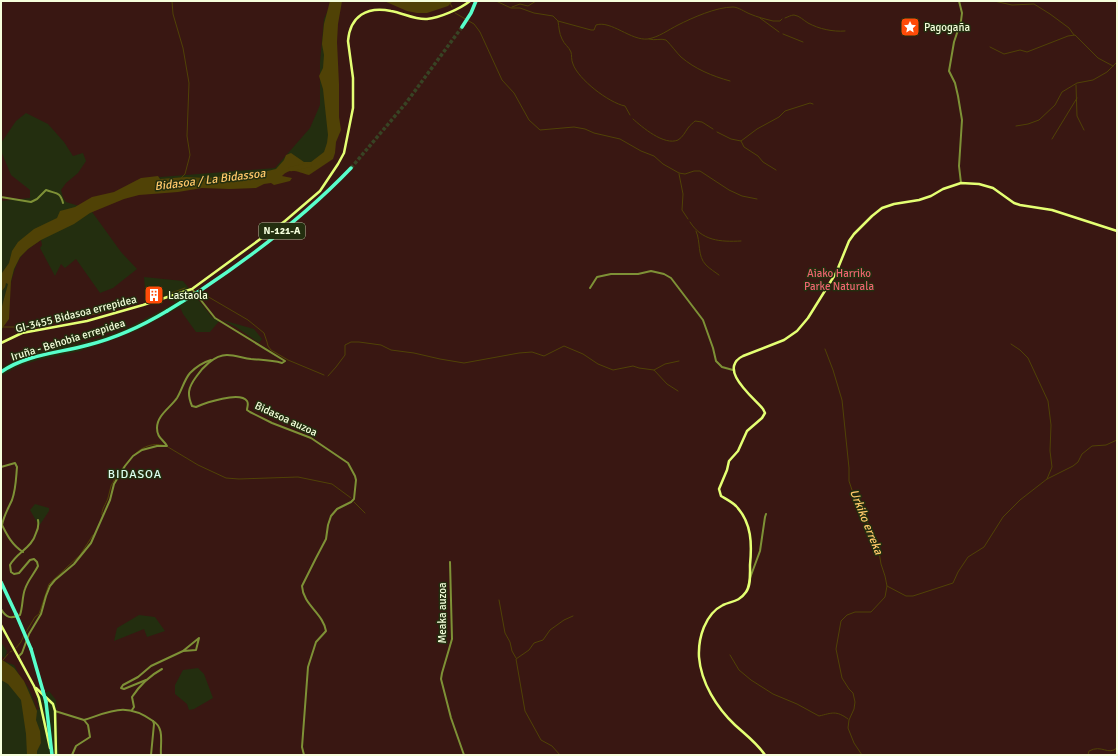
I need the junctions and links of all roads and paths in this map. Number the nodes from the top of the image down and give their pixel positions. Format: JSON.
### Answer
{"nodes":[{"id":1,"x":470,"y":1,"type":"edge"},
{"id":2,"x":476,"y":1,"type":"edge"},
{"id":3,"x":959,"y":1,"type":"edge"},
{"id":4,"x":463,"y":25,"type":"tunnel mouth"},
{"id":5,"x":351,"y":168,"type":"tunnel mouth"},
{"id":6,"x":961,"y":183,"type":"junction"},
{"id":7,"x":1,"y":197,"type":"edge"},
{"id":8,"x":63,"y":203,"type":"dead end"},
{"id":9,"x":1117,"y":231,"type":"edge"},
{"id":10,"x":590,"y":288,"type":"dead end"},
{"id":11,"x":192,"y":289,"type":"junction"},
{"id":12,"x":1,"y":343,"type":"edge"},
{"id":13,"x":211,"y":360,"type":"junction"},
{"id":14,"x":733,"y":370,"type":"junction"},
{"id":15,"x":1,"y":372,"type":"edge"},
{"id":16,"x":1,"y":468,"type":"edge"},
{"id":17,"x":766,"y":514,"type":"dead end"},
{"id":18,"x":38,"y":520,"type":"dead end"},
{"id":19,"x":23,"y":552,"type":"junction"},
{"id":20,"x":450,"y":562,"type":"dead end"},
{"id":21,"x":750,"y":580,"type":"junction"},
{"id":22,"x":1,"y":582,"type":"edge"},
{"id":23,"x":1,"y":609,"type":"edge"},
{"id":24,"x":1,"y":625,"type":"edge"},
{"id":25,"x":183,"y":651,"type":"junction"},
{"id":26,"x":18,"y":657,"type":"junction"},
{"id":27,"x":162,"y":669,"type":"dead end"},
{"id":28,"x":146,"y":680,"type":"junction"},
{"id":29,"x":34,"y":686,"type":"junction"},
{"id":30,"x":43,"y":693,"type":"junction"},
{"id":31,"x":39,"y":698,"type":"junction"},
{"id":32,"x":55,"y":710,"type":"junction"},
{"id":33,"x":132,"y":710,"type":"junction"},
{"id":34,"x":84,"y":720,"type":"junction"},
{"id":35,"x":153,"y":721,"type":"junction"},
{"id":36,"x":51,"y":755,"type":"edge"},
{"id":37,"x":56,"y":755,"type":"edge"},
{"id":38,"x":72,"y":755,"type":"edge"},
{"id":39,"x":151,"y":755,"type":"edge"},
{"id":40,"x":161,"y":755,"type":"edge"},
{"id":41,"x":304,"y":755,"type":"edge"},
{"id":42,"x":464,"y":755,"type":"edge"},
{"id":43,"x":765,"y":755,"type":"edge"}],
"edges":[{"from":1,"to":11,"type":"street","name":"GI-3455 Bidasoa errepidea"},
{"from":2,"to":4,"type":"highway"},
{"from":3,"to":6,"type":"street"},
{"from":5,"to":15,"type":"highway","name":"Iruña - Behobia errepidea","number":"N-121-A","bridge":true},
{"from":6,"to":9,"type":"street"},
{"from":6,"to":14,"type":"street"},
{"from":7,"to":8,"type":"street"},
{"from":10,"to":14,"type":"street"},
{"from":11,"to":12,"type":"street","name":"GI-3455 Bidasoa errepidea"},
{"from":11,"to":13,"type":"street"},
{"from":13,"to":26,"type":"street"},
{"from":13,"to":41,"type":"street","name":"Bidasoa auzoa"},
{"from":14,"to":21,"type":"street"},
{"from":16,"to":19,"type":"street"},
{"from":17,"to":21,"type":"street"},
{"from":18,"to":19,"type":"street"},
{"from":19,"to":23,"type":"street"},
{"from":20,"to":42,"type":"street","name":"Meaka auzoa"},
{"from":21,"to":43,"type":"street"},
{"from":22,"to":30,"type":"highway","bridge":true},
{"from":24,"to":26,"type":"street"},
{"from":25,"to":25,"type":"street"},
{"from":25,"to":28,"type":"street"},
{"from":26,"to":29,"type":"street"},
{"from":27,"to":28,"type":"street"},
{"from":28,"to":33,"type":"street"},
{"from":29,"to":30,"type":"street"},
{"from":29,"to":31,"type":"street"},
{"from":30,"to":31,"type":"street"},
{"from":30,"to":32,"type":"street"},
{"from":30,"to":36,"type":"highway","bridge":true},
{"from":31,"to":36,"type":"street"},
{"from":32,"to":34,"type":"street"},
{"from":32,"to":37,"type":"street"},
{"from":33,"to":34,"type":"street"},
{"from":33,"to":35,"type":"street"},
{"from":34,"to":38,"type":"street"},
{"from":35,"to":39,"type":"street"},
{"from":35,"to":40,"type":"street"}]}
